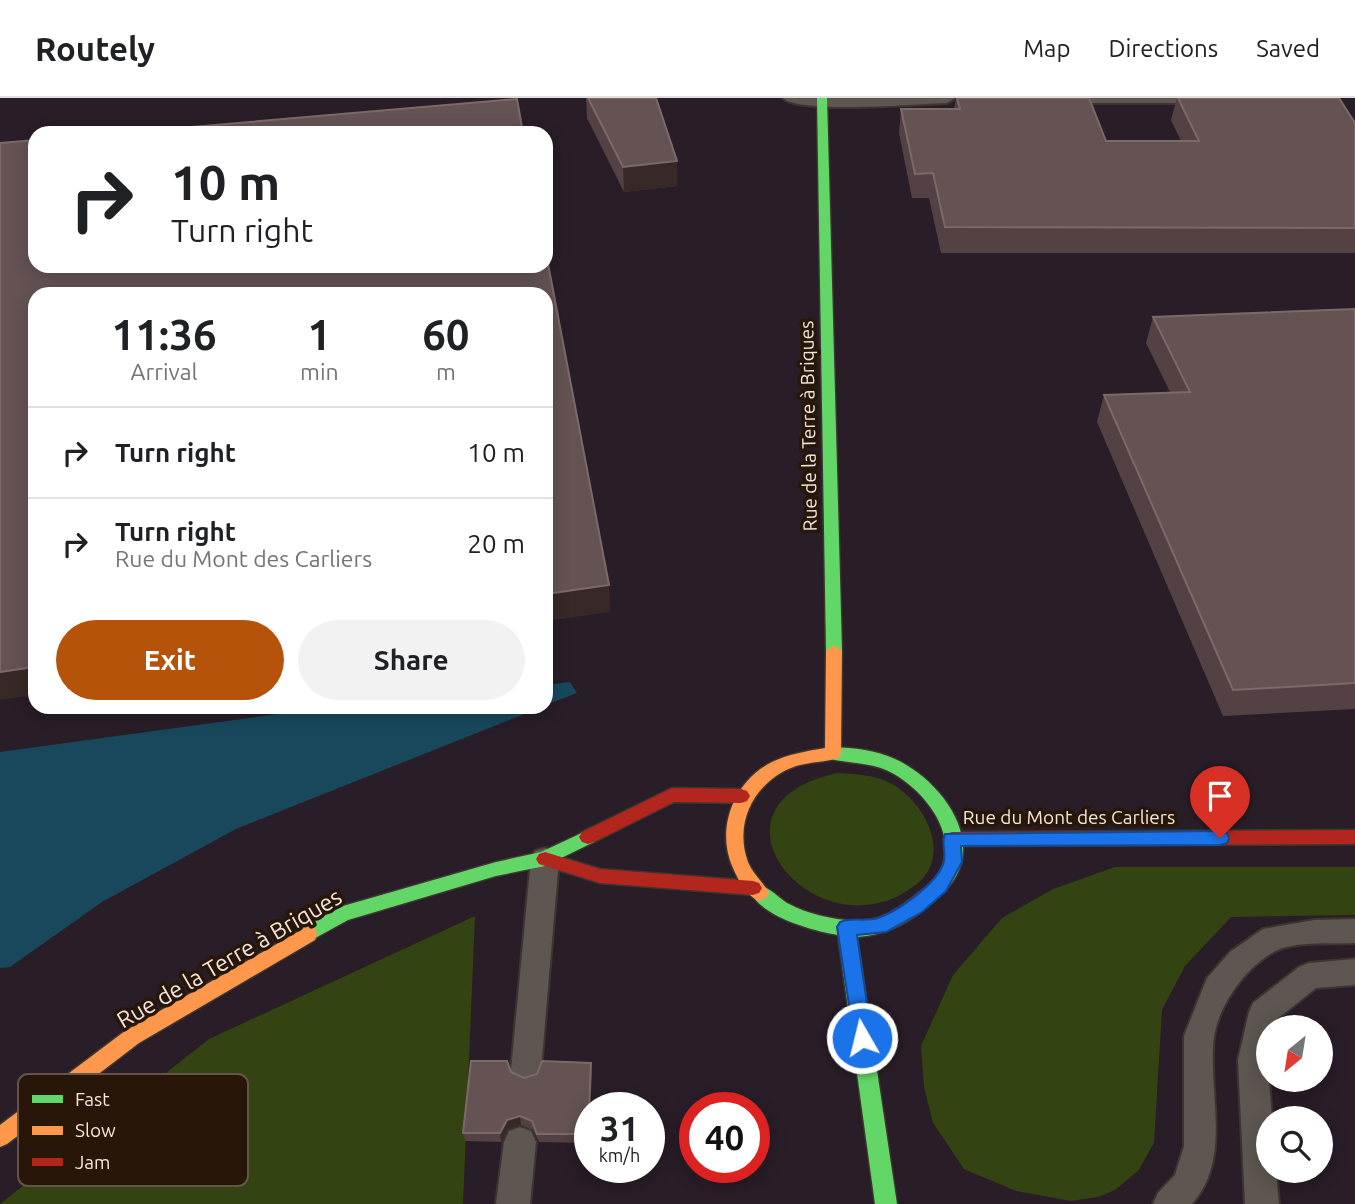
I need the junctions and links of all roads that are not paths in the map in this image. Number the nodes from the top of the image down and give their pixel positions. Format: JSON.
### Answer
{"nodes":[{"id":1,"x":791,"y":98,"type":"edge"},
{"id":2,"x":947,"y":98,"type":"edge"},
{"id":3,"x":1000,"y":98,"type":"edge"},
{"id":4,"x":1219,"y":98,"type":"edge"},
{"id":5,"x":822,"y":100,"type":"edge"},
{"id":6,"x":833,"y":752,"type":"junction"},
{"id":7,"x":741,"y":796,"type":"junction"},
{"id":8,"x":1355,"y":837,"type":"edge"},
{"id":9,"x":952,"y":839,"type":"junction"},
{"id":10,"x":545,"y":859,"type":"junction"},
{"id":11,"x":754,"y":888,"type":"junction"},
{"id":12,"x":846,"y":927,"type":"junction"},
{"id":13,"x":1355,"y":931,"type":"edge"},
{"id":14,"x":1355,"y":972,"type":"edge"},
{"id":15,"x":526,"y":1070,"type":"dead end"},
{"id":16,"x":83,"y":1074,"type":"edge"},
{"id":17,"x":18,"y":1123,"type":"edge"},
{"id":18,"x":0,"y":1137,"type":"edge"},
{"id":19,"x":520,"y":1142,"type":"dead end"},
{"id":20,"x":513,"y":1204,"type":"edge"},
{"id":21,"x":886,"y":1204,"type":"edge"},
{"id":22,"x":1170,"y":1204,"type":"edge"},
{"id":23,"x":1262,"y":1204,"type":"edge"}],
"edges":[{"from":1,"to":5,"type":"lane"},
{"from":2,"to":5,"type":"lane"},
{"from":3,"to":4,"type":"lane"},
{"from":5,"to":6,"type":"main road","name":"Rue de la Terre à Briques"},
{"from":6,"to":7,"type":"main road"},
{"from":6,"to":9,"type":"main road"},
{"from":7,"to":10,"type":"main road","name":"Rue de la Terre à Briques"},
{"from":7,"to":11,"type":"main road"},
{"from":8,"to":9,"type":"main road","name":"Rue du Mont des Carliers"},
{"from":9,"to":12,"type":"main road"},
{"from":10,"to":11,"type":"main road","name":"Rue de la Terre à Briques"},
{"from":10,"to":15,"type":"lane"},
{"from":10,"to":16,"type":"main road","name":"Rue de la Terre à Briques"},
{"from":11,"to":12,"type":"main road"},
{"from":12,"to":21,"type":"main road"},
{"from":13,"to":22,"type":"lane"},
{"from":14,"to":23,"type":"lane"},
{"from":17,"to":18,"type":"main road","name":"Rue de la Terre à Briques"},
{"from":19,"to":20,"type":"lane"}]}
